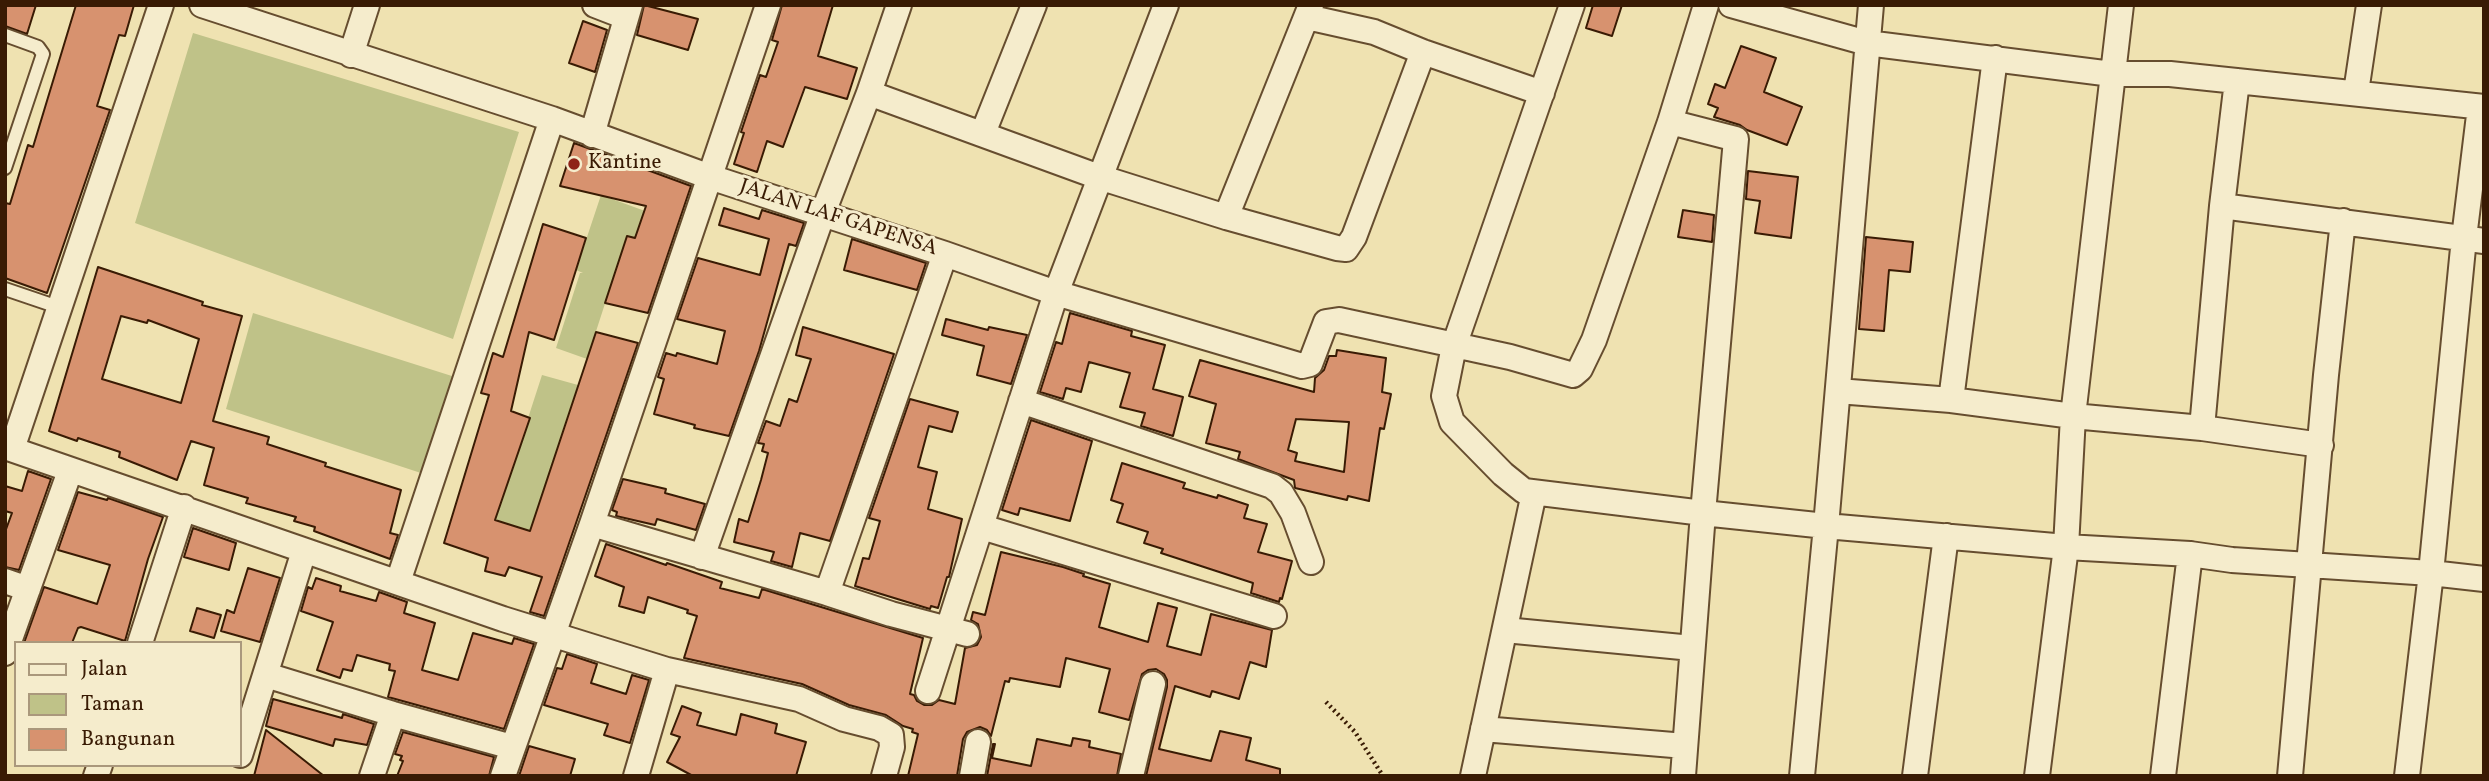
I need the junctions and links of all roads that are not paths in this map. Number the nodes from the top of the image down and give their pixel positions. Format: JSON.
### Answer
{"nodes":[{"id":1,"x":162,"y":5,"type":"edge"},
{"id":2,"x":202,"y":5,"type":"edge"},
{"id":3,"x":367,"y":5,"type":"edge"},
{"id":4,"x":595,"y":5,"type":"edge"},
{"id":5,"x":768,"y":5,"type":"edge"},
{"id":6,"x":899,"y":5,"type":"edge"},
{"id":7,"x":1034,"y":5,"type":"edge"},
{"id":8,"x":1166,"y":5,"type":"edge"},
{"id":9,"x":1572,"y":5,"type":"edge"},
{"id":10,"x":1706,"y":5,"type":"edge"},
{"id":11,"x":1731,"y":5,"type":"edge"},
{"id":12,"x":1871,"y":5,"type":"edge"},
{"id":13,"x":2121,"y":5,"type":"edge"},
{"id":14,"x":2369,"y":5,"type":"edge"},
{"id":15,"x":628,"y":11,"type":"edge"},
{"id":16,"x":1309,"y":11,"type":"edge"},
{"id":17,"x":5,"y":34,"type":"edge"},
{"id":18,"x":1867,"y":43,"type":"junction"},
{"id":19,"x":1423,"y":52,"type":"junction"},
{"id":20,"x":351,"y":55,"type":"junction"},
{"id":21,"x":1995,"y":58,"type":"junction"},
{"id":22,"x":2112,"y":74,"type":"junction"},
{"id":23,"x":2237,"y":81,"type":"junction"},
{"id":24,"x":2356,"y":92,"type":"junction"},
{"id":25,"x":869,"y":93,"type":"junction"},
{"id":26,"x":1542,"y":93,"type":"junction"},
{"id":27,"x":2482,"y":107,"type":"edge"},
{"id":28,"x":552,"y":119,"type":"junction"},
{"id":29,"x":1671,"y":122,"type":"junction"},
{"id":30,"x":983,"y":133,"type":"junction"},
{"id":31,"x":592,"y":135,"type":"junction"},
{"id":32,"x":5,"y":168,"type":"edge"},
{"id":33,"x":710,"y":177,"type":"junction"},
{"id":34,"x":1099,"y":177,"type":"junction"},
{"id":35,"x":2222,"y":206,"type":"junction"},
{"id":36,"x":823,"y":213,"type":"junction"},
{"id":37,"x":1226,"y":217,"type":"junction"},
{"id":38,"x":2343,"y":221,"type":"junction"},
{"id":39,"x":2474,"y":240,"type":"edge"},
{"id":40,"x":945,"y":254,"type":"junction"},
{"id":41,"x":5,"y":289,"type":"edge"},
{"id":42,"x":1056,"y":293,"type":"junction"},
{"id":43,"x":61,"y":308,"type":"junction"},
{"id":44,"x":1454,"y":346,"type":"junction"},
{"id":45,"x":1838,"y":391,"type":"junction"},
{"id":46,"x":1951,"y":400,"type":"junction"},
{"id":47,"x":1021,"y":401,"type":"junction"},
{"id":48,"x":2073,"y":416,"type":"junction"},
{"id":49,"x":2202,"y":428,"type":"junction"},
{"id":50,"x":2321,"y":445,"type":"junction"},
{"id":51,"x":9,"y":448,"type":"edge"},
{"id":52,"x":70,"y":471,"type":"junction"},
{"id":53,"x":1534,"y":493,"type":"junction"},
{"id":54,"x":184,"y":507,"type":"junction"},
{"id":55,"x":1703,"y":513,"type":"junction"},
{"id":56,"x":592,"y":524,"type":"junction"},
{"id":57,"x":1826,"y":526,"type":"junction"},
{"id":58,"x":982,"y":527,"type":"junction"},
{"id":59,"x":1946,"y":536,"type":"junction"},
{"id":60,"x":2066,"y":547,"type":"junction"},
{"id":61,"x":304,"y":551,"type":"junction"},
{"id":62,"x":2190,"y":554,"type":"junction"},
{"id":63,"x":702,"y":557,"type":"junction"},
{"id":64,"x":1311,"y":562,"type":"dead end"},
{"id":65,"x":2308,"y":564,"type":"junction"},
{"id":66,"x":2431,"y":573,"type":"junction"},
{"id":67,"x":2484,"y":579,"type":"edge"},
{"id":68,"x":398,"y":582,"type":"junction"},
{"id":69,"x":17,"y":585,"type":"edge"},
{"id":70,"x":827,"y":593,"type":"junction"},
{"id":71,"x":1274,"y":616,"type":"dead end"},
{"id":72,"x":1505,"y":630,"type":"junction"},
{"id":73,"x":957,"y":631,"type":"junction"},
{"id":74,"x":553,"y":635,"type":"junction"},
{"id":75,"x":141,"y":641,"type":"edge"},
{"id":76,"x":1692,"y":648,"type":"junction"},
{"id":77,"x":5,"y":653,"type":"edge"},
{"id":78,"x":667,"y":670,"type":"junction"},
{"id":79,"x":266,"y":675,"type":"junction"},
{"id":80,"x":1153,"y":684,"type":"dead end"},
{"id":81,"x":928,"y":691,"type":"dead end"},
{"id":82,"x":393,"y":714,"type":"junction"},
{"id":83,"x":1483,"y":729,"type":"junction"},
{"id":84,"x":978,"y":742,"type":"dead end"},
{"id":85,"x":1685,"y":746,"type":"junction"},
{"id":86,"x":512,"y":747,"type":"junction"},
{"id":87,"x":242,"y":749,"type":"edge"},
{"id":88,"x":373,"y":776,"type":"edge"},
{"id":89,"x":503,"y":776,"type":"edge"},
{"id":90,"x":636,"y":776,"type":"edge"},
{"id":91,"x":884,"y":776,"type":"edge"},
{"id":92,"x":972,"y":776,"type":"edge"},
{"id":93,"x":1131,"y":776,"type":"edge"},
{"id":94,"x":1473,"y":776,"type":"edge"},
{"id":95,"x":1683,"y":776,"type":"edge"},
{"id":96,"x":1802,"y":776,"type":"edge"},
{"id":97,"x":1914,"y":776,"type":"edge"},
{"id":98,"x":2037,"y":776,"type":"edge"},
{"id":99,"x":2163,"y":776,"type":"edge"},
{"id":100,"x":2290,"y":776,"type":"edge"},
{"id":101,"x":2407,"y":776,"type":"edge"}],
"edges":[{"from":1,"to":43,"type":"street"},
{"from":2,"to":20,"type":"street","name":"JALAN LAF GAPENSA"},
{"from":3,"to":20,"type":"street"},
{"from":4,"to":15,"type":"street"},
{"from":5,"to":33,"type":"street"},
{"from":6,"to":25,"type":"street"},
{"from":7,"to":30,"type":"street"},
{"from":8,"to":34,"type":"street"},
{"from":9,"to":26,"type":"street"},
{"from":10,"to":29,"type":"street"},
{"from":11,"to":18,"type":"street"},
{"from":12,"to":18,"type":"street"},
{"from":13,"to":22,"type":"street"},
{"from":14,"to":24,"type":"street"},
{"from":15,"to":31,"type":"street"},
{"from":16,"to":19,"type":"street"},
{"from":16,"to":37,"type":"street"},
{"from":17,"to":32,"type":"lane"},
{"from":18,"to":21,"type":"street"},
{"from":18,"to":45,"type":"street"},
{"from":19,"to":26,"type":"street"},
{"from":19,"to":37,"type":"street"},
{"from":20,"to":28,"type":"street","name":"JALAN LAF GAPENSA"},
{"from":21,"to":22,"type":"street"},
{"from":21,"to":46,"type":"street"},
{"from":22,"to":23,"type":"street"},
{"from":22,"to":48,"type":"street"},
{"from":23,"to":24,"type":"street"},
{"from":23,"to":35,"type":"street"},
{"from":24,"to":27,"type":"street"},
{"from":25,"to":30,"type":"street"},
{"from":25,"to":36,"type":"street"},
{"from":26,"to":44,"type":"street"},
{"from":27,"to":39,"type":"street"},
{"from":28,"to":31,"type":"street","name":"JALAN LAF GAPENSA"},
{"from":28,"to":68,"type":"street"},
{"from":29,"to":44,"type":"street"},
{"from":29,"to":55,"type":"street"},
{"from":30,"to":34,"type":"street"},
{"from":31,"to":33,"type":"street","name":"JALAN LAF GAPENSA"},
{"from":33,"to":36,"type":"street","name":"JALAN LAF GAPENSA"},
{"from":33,"to":56,"type":"street"},
{"from":34,"to":37,"type":"street"},
{"from":34,"to":42,"type":"street"},
{"from":35,"to":38,"type":"street"},
{"from":35,"to":49,"type":"street"},
{"from":36,"to":40,"type":"street","name":"JALAN LAF GAPENSA"},
{"from":36,"to":63,"type":"street"},
{"from":38,"to":39,"type":"street"},
{"from":38,"to":50,"type":"street"},
{"from":39,"to":66,"type":"street"},
{"from":40,"to":42,"type":"street","name":"JALAN LAF GAPENSA"},
{"from":40,"to":70,"type":"street"},
{"from":41,"to":43,"type":"lane"},
{"from":42,"to":44,"type":"street","name":"JALAN LAF GAPENSA"},
{"from":42,"to":47,"type":"street"},
{"from":43,"to":51,"type":"street"},
{"from":44,"to":53,"type":"street"},
{"from":45,"to":46,"type":"street"},
{"from":45,"to":57,"type":"street"},
{"from":46,"to":48,"type":"street"},
{"from":47,"to":58,"type":"street"},
{"from":47,"to":64,"type":"street"},
{"from":48,"to":49,"type":"street"},
{"from":48,"to":60,"type":"street"},
{"from":49,"to":50,"type":"street"},
{"from":50,"to":65,"type":"street"},
{"from":51,"to":52,"type":"street"},
{"from":52,"to":54,"type":"street"},
{"from":52,"to":69,"type":"street"},
{"from":53,"to":55,"type":"street"},
{"from":53,"to":72,"type":"street"},
{"from":54,"to":61,"type":"street"},
{"from":54,"to":75,"type":"street"},
{"from":55,"to":57,"type":"street"},
{"from":55,"to":76,"type":"street"},
{"from":56,"to":63,"type":"street"},
{"from":56,"to":74,"type":"street"},
{"from":57,"to":59,"type":"street"},
{"from":57,"to":96,"type":"street"},
{"from":58,"to":71,"type":"street"},
{"from":58,"to":73,"type":"street"},
{"from":59,"to":60,"type":"street"},
{"from":59,"to":97,"type":"street"},
{"from":60,"to":62,"type":"street"},
{"from":60,"to":98,"type":"street"},
{"from":61,"to":68,"type":"street"},
{"from":61,"to":79,"type":"street"},
{"from":62,"to":65,"type":"street"},
{"from":62,"to":99,"type":"street"},
{"from":63,"to":70,"type":"street"},
{"from":65,"to":66,"type":"street"},
{"from":65,"to":100,"type":"street"},
{"from":66,"to":67,"type":"street"},
{"from":66,"to":101,"type":"street"},
{"from":68,"to":74,"type":"street"},
{"from":69,"to":77,"type":"street"},
{"from":70,"to":73,"type":"street"},
{"from":72,"to":76,"type":"street"},
{"from":72,"to":83,"type":"street"},
{"from":73,"to":81,"type":"street"},
{"from":74,"to":78,"type":"street"},
{"from":74,"to":86,"type":"street"},
{"from":76,"to":85,"type":"street"},
{"from":78,"to":90,"type":"street"},
{"from":78,"to":91,"type":"street"},
{"from":79,"to":82,"type":"street"},
{"from":79,"to":87,"type":"street"},
{"from":80,"to":93,"type":"street"},
{"from":82,"to":86,"type":"street"},
{"from":82,"to":88,"type":"street"},
{"from":83,"to":85,"type":"street"},
{"from":83,"to":94,"type":"street"},
{"from":84,"to":92,"type":"street"},
{"from":85,"to":95,"type":"street"},
{"from":86,"to":89,"type":"street"}]}
